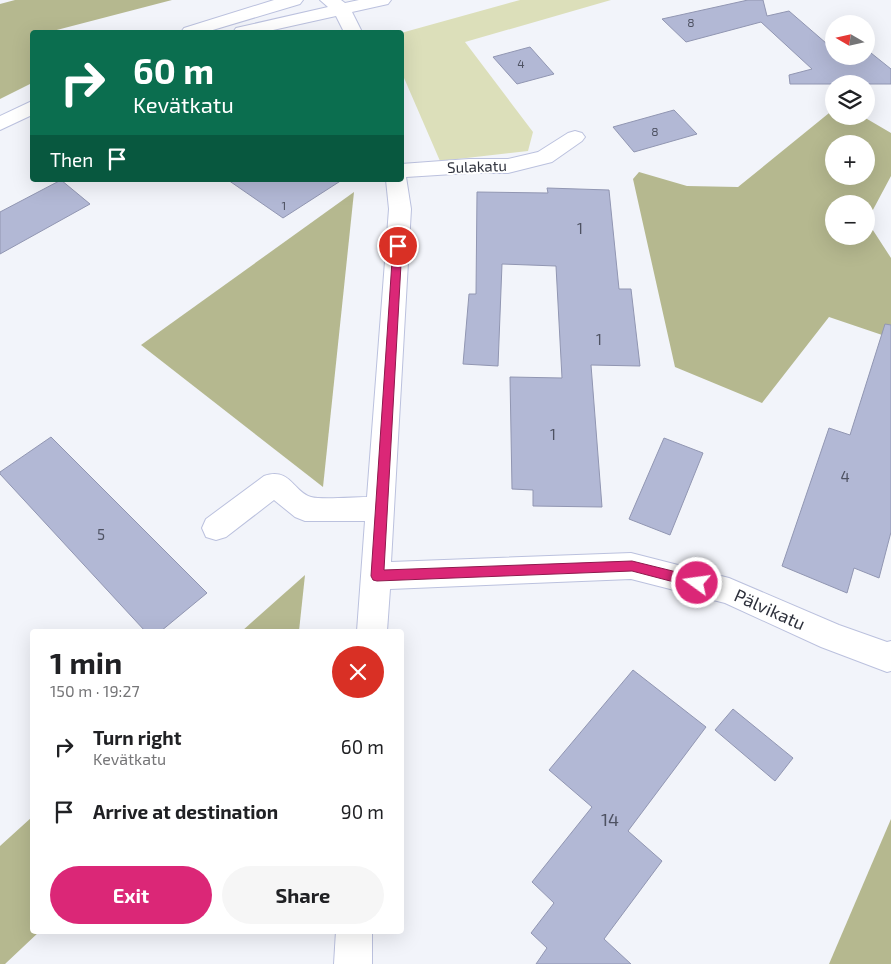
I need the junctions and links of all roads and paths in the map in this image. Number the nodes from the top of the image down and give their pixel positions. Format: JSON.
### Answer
{"nodes":[{"id":1,"x":294,"y":0,"type":"edge"},
{"id":2,"x":382,"y":0,"type":"edge"},
{"id":3,"x":336,"y":5,"type":"edge"},
{"id":4,"x":318,"y":7,"type":"edge"},
{"id":5,"x":196,"y":30,"type":"edge"},
{"id":6,"x":248,"y":30,"type":"edge"},
{"id":7,"x":325,"y":30,"type":"edge"},
{"id":8,"x":352,"y":30,"type":"edge"},
{"id":9,"x":28,"y":111,"type":"edge"},
{"id":10,"x":0,"y":124,"type":"edge"},
{"id":11,"x":574,"y":137,"type":"dead end"},
{"id":12,"x":404,"y":171,"type":"edge"},
{"id":13,"x":397,"y":182,"type":"edge"},
{"id":14,"x":381,"y":509,"type":"junction"},
{"id":15,"x":216,"y":528,"type":"dead end"},
{"id":16,"x":377,"y":576,"type":"junction"},
{"id":17,"x":372,"y":629,"type":"edge"},
{"id":18,"x":891,"y":656,"type":"edge"},
{"id":19,"x":354,"y":934,"type":"edge"},
{"id":20,"x":352,"y":964,"type":"edge"}],
"edges":[{"from":1,"to":5,"type":"street"},
{"from":2,"to":3,"type":"street"},
{"from":3,"to":4,"type":"street"},
{"from":3,"to":8,"type":"street"},
{"from":4,"to":6,"type":"street"},
{"from":4,"to":7,"type":"street"},
{"from":9,"to":10,"type":"street"},
{"from":11,"to":12,"type":"street","name":"Sulakatu"},
{"from":13,"to":14,"type":"street"},
{"from":14,"to":15,"type":"street"},
{"from":14,"to":16,"type":"street"},
{"from":16,"to":17,"type":"street"},
{"from":16,"to":18,"type":"street","name":"Pälvikatu"},
{"from":19,"to":20,"type":"street"}]}
